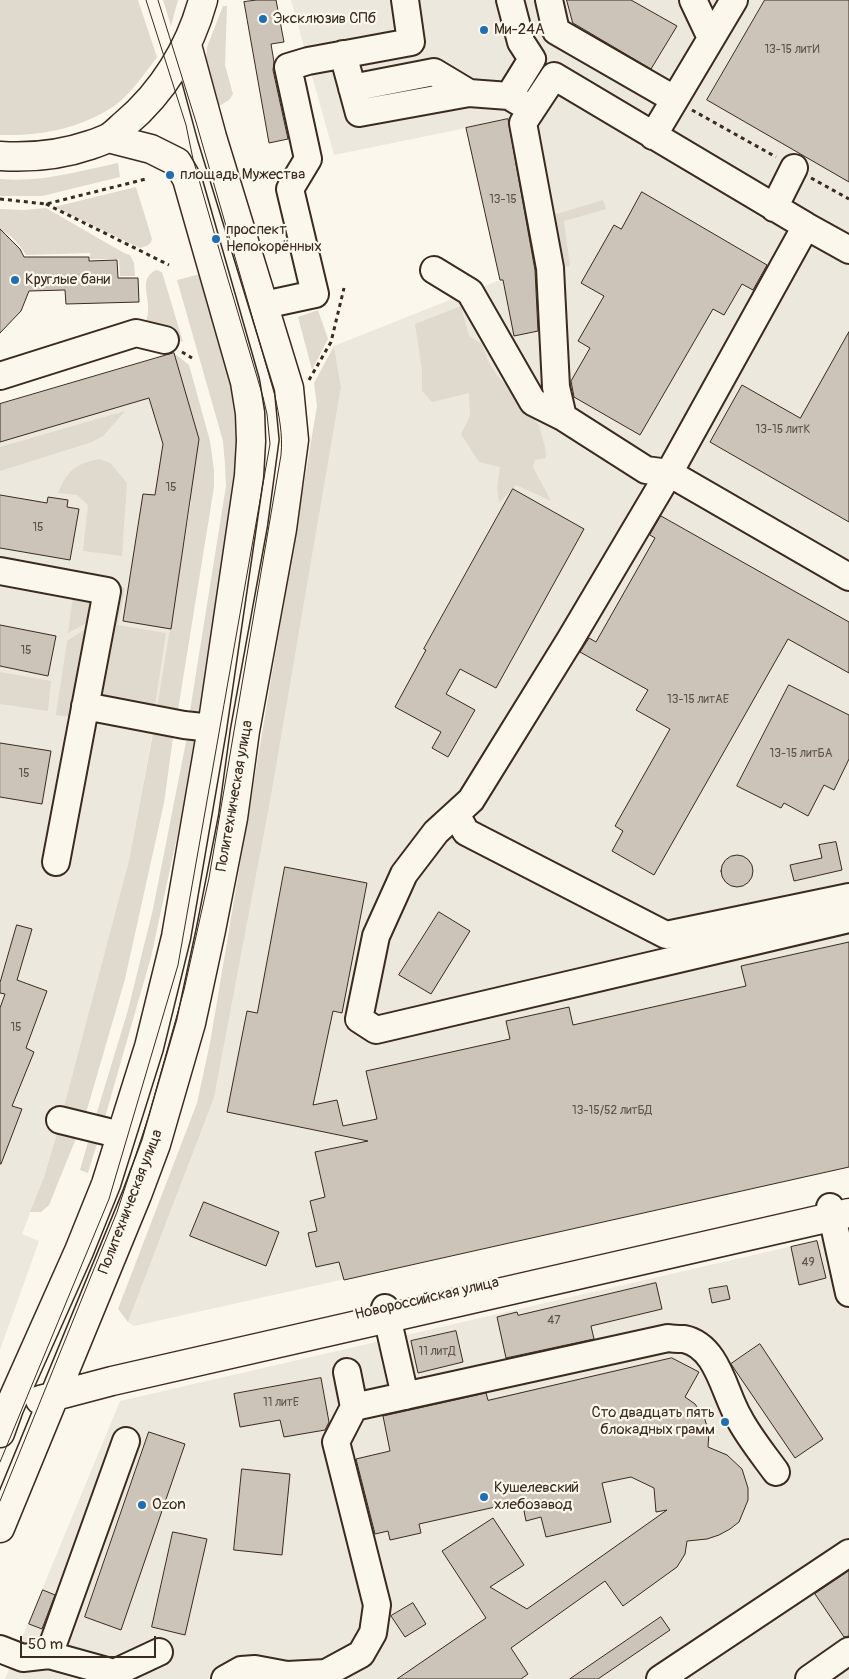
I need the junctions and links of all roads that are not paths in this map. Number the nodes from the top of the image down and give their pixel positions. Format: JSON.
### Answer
{"nodes":[{"id":1,"x":202,"y":0,"type":"edge"},
{"id":2,"x":510,"y":0,"type":"edge"},
{"id":3,"x":549,"y":0,"type":"edge"},
{"id":4,"x":693,"y":0,"type":"edge"},
{"id":5,"x":734,"y":0,"type":"edge"},
{"id":6,"x":409,"y":1,"type":"edge"},
{"id":7,"x":711,"y":38,"type":"junction"},
{"id":8,"x":187,"y":45,"type":"junction"},
{"id":9,"x":344,"y":54,"type":"junction"},
{"id":10,"x":509,"y":96,"type":"junction"},
{"id":11,"x":674,"y":99,"type":"junction"},
{"id":12,"x":531,"y":109,"type":"junction"},
{"id":13,"x":653,"y":136,"type":"junction"},
{"id":14,"x":108,"y":138,"type":"junction"},
{"id":15,"x":0,"y":156,"type":"edge"},
{"id":16,"x":794,"y":168,"type":"road end"},
{"id":17,"x":774,"y":208,"type":"junction"},
{"id":18,"x":806,"y":226,"type":"junction"},
{"id":19,"x":849,"y":250,"type":"edge"},
{"id":20,"x":434,"y":270,"type":"dead end"},
{"id":21,"x":264,"y":305,"type":"junction"},
{"id":22,"x":166,"y":340,"type":"dead end"},
{"id":23,"x":0,"y":376,"type":"edge"},
{"id":24,"x":563,"y":417,"type":"junction"},
{"id":25,"x":669,"y":474,"type":"junction"},
{"id":26,"x":242,"y":522,"type":"junction"},
{"id":27,"x":282,"y":529,"type":"junction"},
{"id":28,"x":0,"y":571,"type":"edge"},
{"id":29,"x":849,"y":577,"type":"edge"},
{"id":30,"x":86,"y":706,"type":"junction"},
{"id":31,"x":212,"y":728,"type":"junction"},
{"id":32,"x":456,"y":814,"type":"junction"},
{"id":33,"x":56,"y":862,"type":"dead end"},
{"id":34,"x":849,"y":897,"type":"edge"},
{"id":35,"x":849,"y":918,"type":"edge"},
{"id":36,"x":60,"y":1120,"type":"dead end"},
{"id":37,"x":121,"y":1135,"type":"junction"},
{"id":38,"x":840,"y":1209,"type":"edge"},
{"id":39,"x":849,"y":1293,"type":"edge"},
{"id":40,"x":387,"y":1313,"type":"junction"},
{"id":41,"x":347,"y":1372,"type":"dead end"},
{"id":42,"x":56,"y":1390,"type":"junction"},
{"id":43,"x":405,"y":1396,"type":"junction"},
{"id":44,"x":354,"y":1408,"type":"junction"},
{"id":45,"x":5,"y":1410,"type":"edge"},
{"id":46,"x":0,"y":1433,"type":"edge"},
{"id":47,"x":126,"y":1441,"type":"dead end"},
{"id":48,"x":776,"y":1472,"type":"dead end"},
{"id":49,"x":0,"y":1528,"type":"edge"},
{"id":50,"x":849,"y":1553,"type":"edge"},
{"id":51,"x":0,"y":1649,"type":"edge"},
{"id":52,"x":849,"y":1651,"type":"edge"},
{"id":53,"x":159,"y":1652,"type":"dead end"},
{"id":54,"x":49,"y":1655,"type":"junction"},
{"id":55,"x":114,"y":1676,"type":"edge"},
{"id":56,"x":225,"y":1679,"type":"edge"},
{"id":57,"x":660,"y":1679,"type":"edge"},
{"id":58,"x":809,"y":1679,"type":"edge"}],
"edges":[{"from":1,"to":8,"type":"main road"},
{"from":2,"to":10,"type":"lane"},
{"from":3,"to":11,"type":"lane"},
{"from":4,"to":7,"type":"lane"},
{"from":5,"to":7,"type":"lane"},
{"from":6,"to":9,"type":"lane"},
{"from":7,"to":11,"type":"lane"},
{"from":8,"to":14,"type":"main road"},
{"from":8,"to":21,"type":"main road","name":"Политехническая улица"},
{"from":9,"to":10,"type":"lane"},
{"from":9,"to":21,"type":"lane"},
{"from":10,"to":12,"type":"lane"},
{"from":11,"to":13,"type":"lane"},
{"from":12,"to":13,"type":"lane"},
{"from":12,"to":24,"type":"lane"},
{"from":13,"to":17,"type":"lane"},
{"from":14,"to":15,"type":"main road"},
{"from":14,"to":26,"type":"main road","name":"Политехническая улица"},
{"from":16,"to":17,"type":"lane"},
{"from":17,"to":18,"type":"lane"},
{"from":18,"to":19,"type":"lane"},
{"from":18,"to":25,"type":"lane"},
{"from":20,"to":24,"type":"lane"},
{"from":21,"to":27,"type":"main road","name":"Политехническая улица"},
{"from":22,"to":23,"type":"lane"},
{"from":24,"to":25,"type":"lane"},
{"from":25,"to":29,"type":"lane"},
{"from":25,"to":32,"type":"lane"},
{"from":26,"to":27,"type":"main road"},
{"from":26,"to":31,"type":"main road","name":"Политехническая улица"},
{"from":27,"to":42,"type":"main road","name":"Политехническая улица"},
{"from":28,"to":30,"type":"lane"},
{"from":30,"to":31,"type":"lane"},
{"from":30,"to":33,"type":"lane"},
{"from":31,"to":37,"type":"main road","name":"Политехническая улица"},
{"from":32,"to":34,"type":"lane"},
{"from":32,"to":35,"type":"lane"},
{"from":36,"to":37,"type":"lane"},
{"from":37,"to":45,"type":"main road","name":"Политехническая улица"},
{"from":38,"to":39,"type":"lane"},
{"from":38,"to":40,"type":"main road","name":"Новороссийская улица"},
{"from":40,"to":42,"type":"main road","name":"Новороссийская улица"},
{"from":40,"to":43,"type":"lane"},
{"from":41,"to":44,"type":"lane"},
{"from":42,"to":45,"type":"main road","name":"Новороссийская улица"},
{"from":42,"to":49,"type":"main road","name":"Политехническая улица"},
{"from":43,"to":44,"type":"lane"},
{"from":43,"to":48,"type":"lane"},
{"from":44,"to":56,"type":"lane"},
{"from":45,"to":46,"type":"main road","name":"Политехническая улица"},
{"from":47,"to":54,"type":"lane"},
{"from":50,"to":57,"type":"lane"},
{"from":51,"to":54,"type":"lane"},
{"from":52,"to":58,"type":"lane"},
{"from":53,"to":55,"type":"lane"},
{"from":54,"to":55,"type":"lane"}]}
